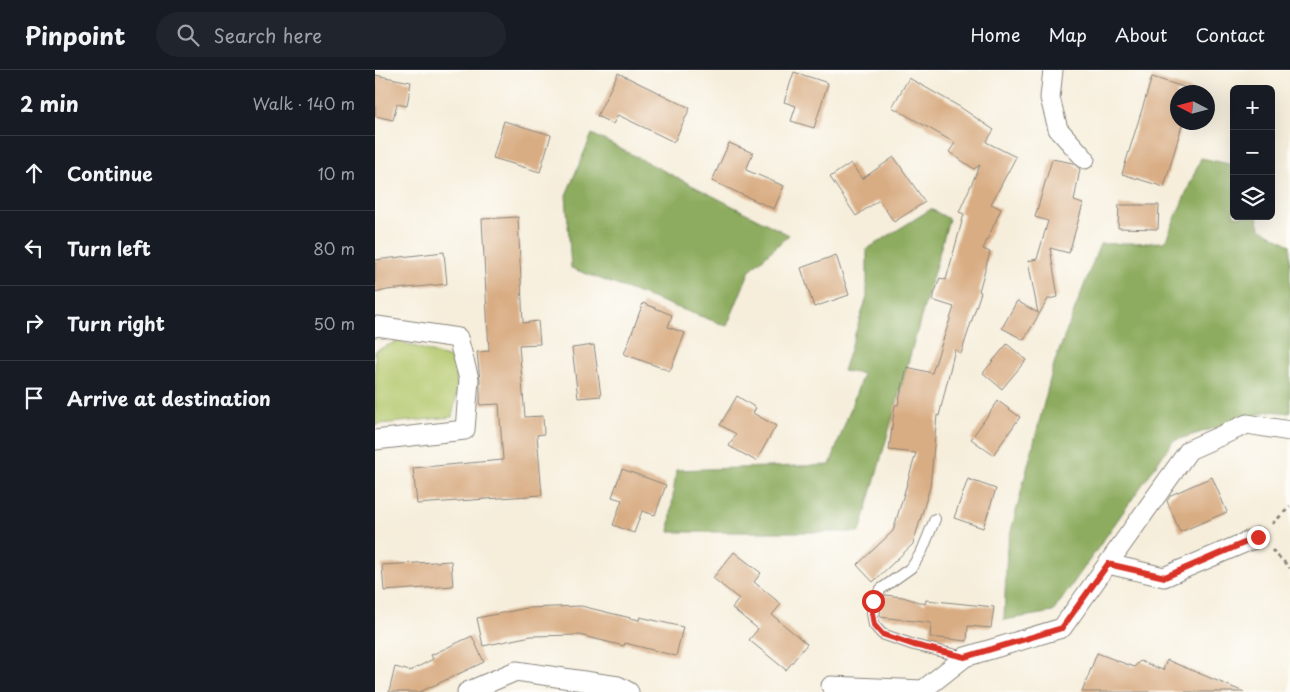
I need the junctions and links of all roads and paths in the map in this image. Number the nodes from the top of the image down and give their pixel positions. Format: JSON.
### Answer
{"nodes":[{"id":1,"x":1053,"y":70,"type":"edge"},
{"id":2,"x":1085,"y":159,"type":"dead end"},
{"id":3,"x":375,"y":328,"type":"edge"},
{"id":4,"x":1290,"y":431,"type":"edge"},
{"id":5,"x":375,"y":440,"type":"edge"},
{"id":6,"x":935,"y":519,"type":"dead end"},
{"id":7,"x":1258,"y":537,"type":"dead end"},
{"id":8,"x":1108,"y":564,"type":"junction"},
{"id":9,"x":965,"y":657,"type":"junction"},
{"id":10,"x":831,"y":686,"type":"dead end"},
{"id":11,"x":467,"y":692,"type":"edge"},
{"id":12,"x":629,"y":692,"type":"edge"}],
"edges":[{"from":1,"to":2,"type":"street"},
{"from":3,"to":5,"type":"street"},
{"from":4,"to":8,"type":"street"},
{"from":6,"to":9,"type":"lane"},
{"from":7,"to":8,"type":"street"},
{"from":8,"to":9,"type":"street"},
{"from":9,"to":10,"type":"street"},
{"from":11,"to":12,"type":"street"}]}
